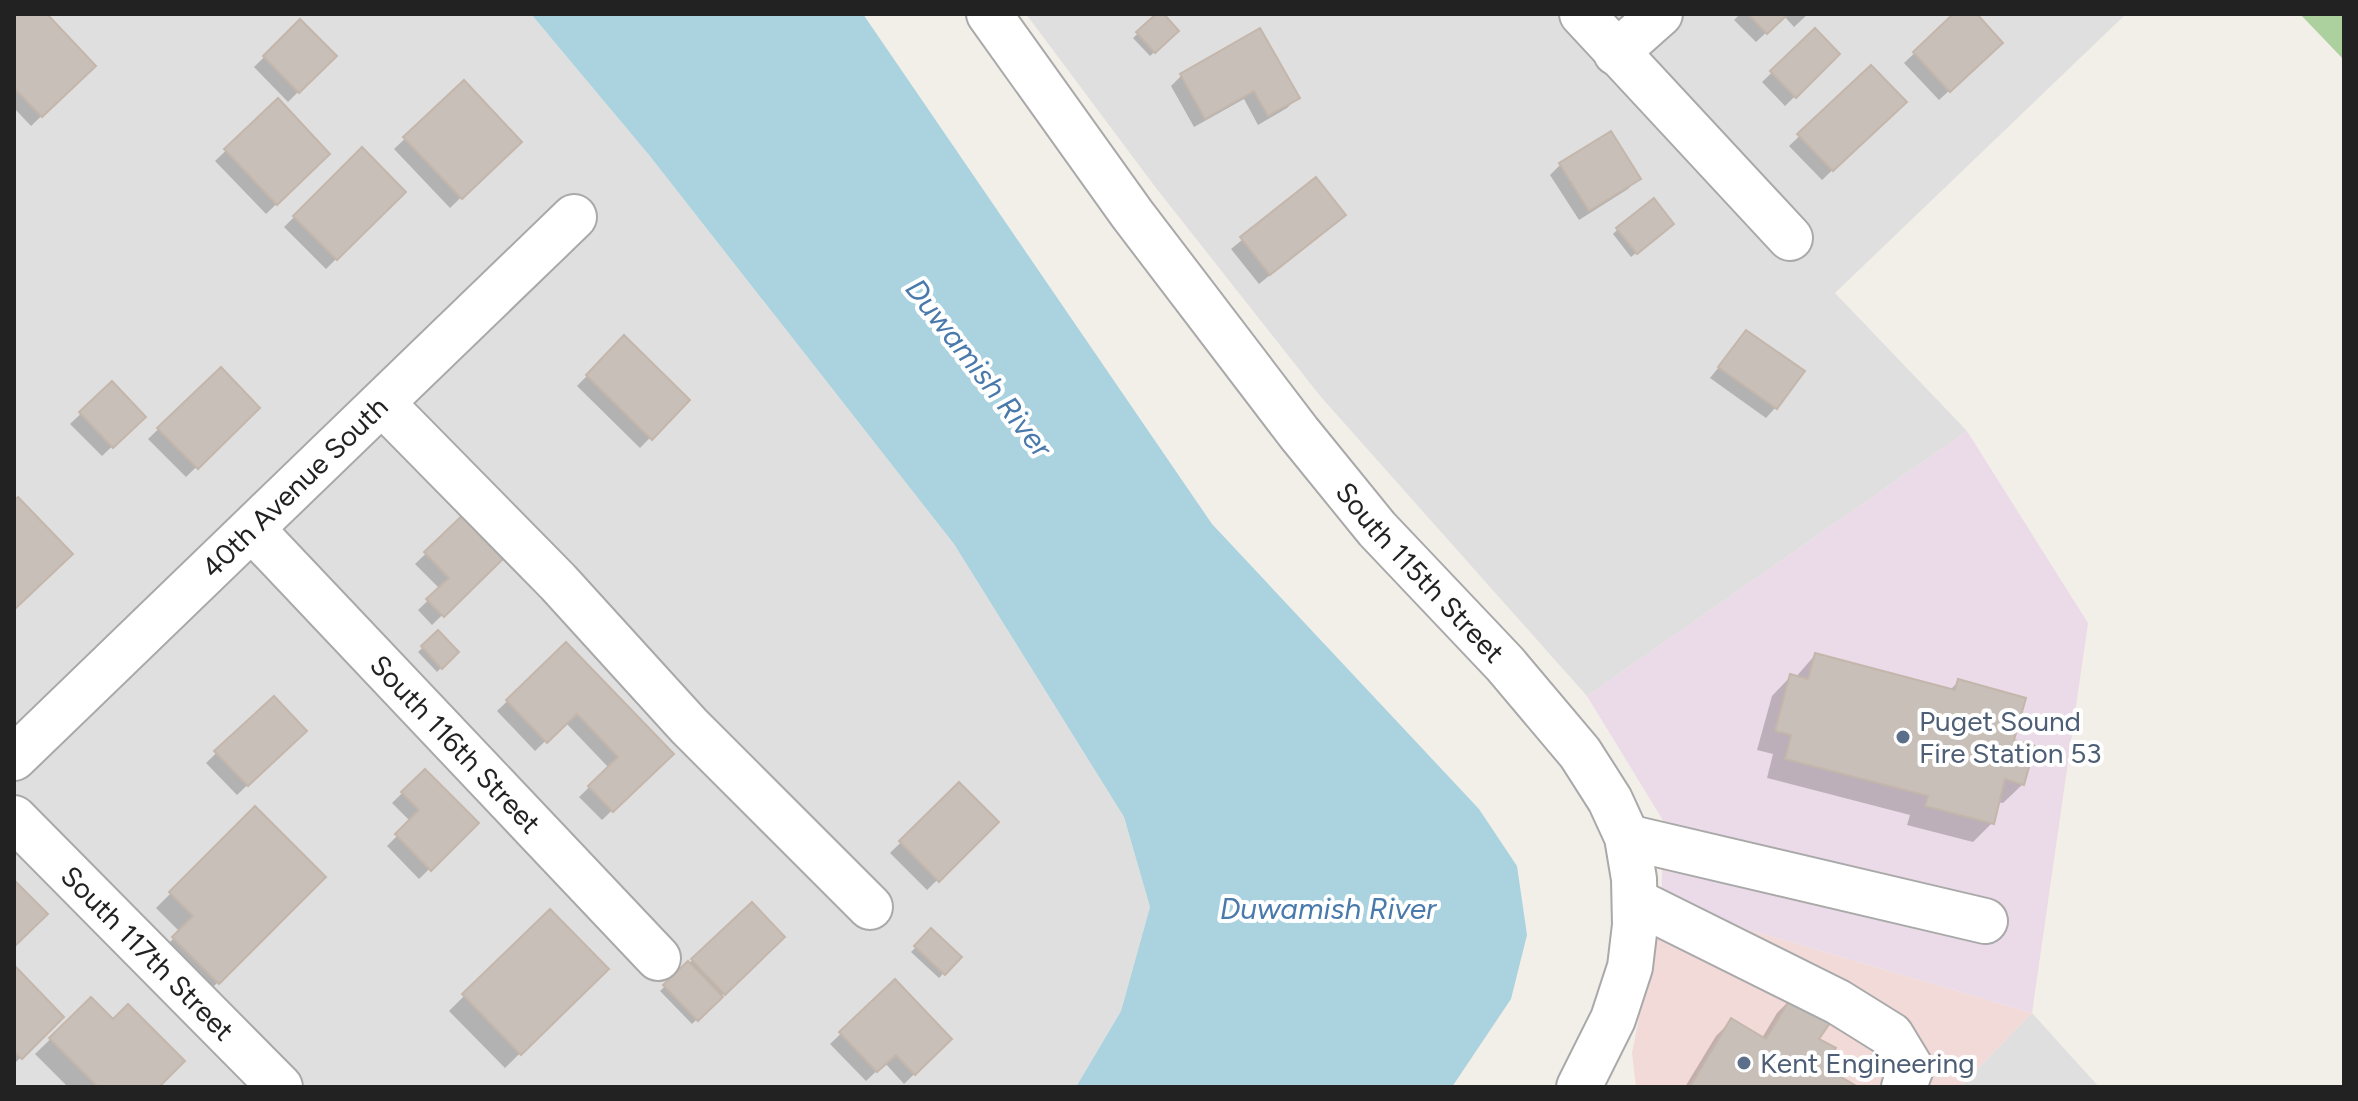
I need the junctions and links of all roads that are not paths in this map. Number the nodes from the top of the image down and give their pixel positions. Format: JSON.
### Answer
{"nodes":[{"id":1,"x":989,"y":14,"type":"edge"},
{"id":2,"x":1582,"y":14,"type":"edge"},
{"id":3,"x":1660,"y":14,"type":"edge"},
{"id":4,"x":1616,"y":53,"type":"junction"},
{"id":5,"x":574,"y":217,"type":"dead end"},
{"id":6,"x":1790,"y":238,"type":"dead end"},
{"id":7,"x":382,"y":403,"type":"junction"},
{"id":8,"x":252,"y":529,"type":"junction"},
{"id":9,"x":14,"y":758,"type":"edge"},
{"id":10,"x":14,"y":818,"type":"edge"},
{"id":11,"x":1627,"y":837,"type":"junction"},
{"id":12,"x":1635,"y":901,"type":"junction"},
{"id":13,"x":870,"y":907,"type":"dead end"},
{"id":14,"x":1985,"y":921,"type":"dead end"},
{"id":15,"x":658,"y":958,"type":"dead end"},
{"id":16,"x":280,"y":1087,"type":"edge"},
{"id":17,"x":1579,"y":1087,"type":"edge"},
{"id":18,"x":1904,"y":1087,"type":"edge"}],
"edges":[{"from":1,"to":11,"type":"street","name":"South 115th Street"},
{"from":2,"to":4,"type":"street"},
{"from":3,"to":4,"type":"street"},
{"from":4,"to":6,"type":"street"},
{"from":5,"to":7,"type":"street","name":"40th Avenue South"},
{"from":7,"to":8,"type":"street","name":"40th Avenue South"},
{"from":7,"to":13,"type":"street"},
{"from":8,"to":9,"type":"street","name":"40th Avenue South"},
{"from":8,"to":15,"type":"street","name":"South 116th Street"},
{"from":10,"to":16,"type":"street","name":"South 117th Street"},
{"from":11,"to":12,"type":"street","name":"South 115th Street"},
{"from":11,"to":14,"type":"street"},
{"from":12,"to":17,"type":"street","name":"South 115th Street"},
{"from":12,"to":18,"type":"street"}]}
